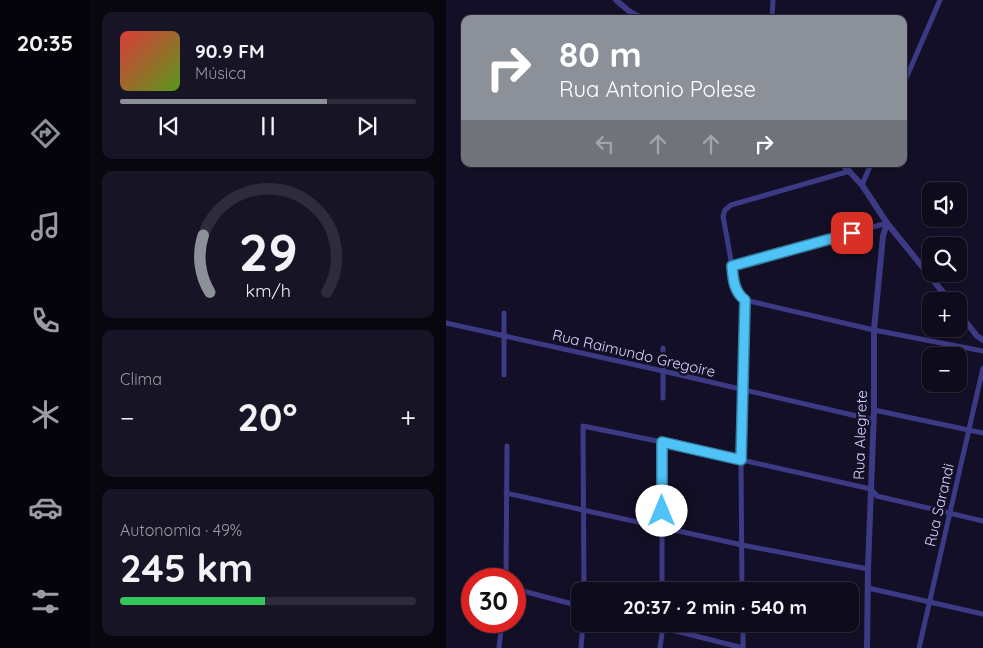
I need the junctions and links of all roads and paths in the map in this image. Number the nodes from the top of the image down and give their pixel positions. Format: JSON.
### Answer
{"nodes":[{"id":1,"x":616,"y":0,"type":"edge"},
{"id":2,"x":773,"y":0,"type":"edge"},
{"id":3,"x":940,"y":0,"type":"edge"},
{"id":4,"x":635,"y":15,"type":"edge"},
{"id":5,"x":772,"y":15,"type":"edge"},
{"id":6,"x":907,"y":76,"type":"edge"},
{"id":7,"x":845,"y":167,"type":"edge"},
{"id":8,"x":870,"y":167,"type":"edge"},
{"id":9,"x":850,"y":171,"type":"junction"},
{"id":10,"x":862,"y":185,"type":"junction"},
{"id":11,"x":887,"y":223,"type":"junction"},
{"id":12,"x":732,"y":266,"type":"junction"},
{"id":13,"x":943,"y":292,"type":"edge"},
{"id":14,"x":745,"y":300,"type":"junction"},
{"id":15,"x":504,"y":313,"type":"dead end"},
{"id":16,"x":446,"y":323,"type":"edge"},
{"id":17,"x":967,"y":323,"type":"edge"},
{"id":18,"x":874,"y":330,"type":"junction"},
{"id":19,"x":503,"y":337,"type":"junction"},
{"id":20,"x":983,"y":340,"type":"edge"},
{"id":21,"x":663,"y":348,"type":"dead end"},
{"id":22,"x":983,"y":351,"type":"edge"},
{"id":23,"x":983,"y":368,"type":"edge"},
{"id":24,"x":663,"y":371,"type":"junction"},
{"id":25,"x":504,"y":375,"type":"dead end"},
{"id":26,"x":744,"y":391,"type":"junction"},
{"id":27,"x":663,"y":398,"type":"dead end"},
{"id":28,"x":874,"y":410,"type":"junction"},
{"id":29,"x":874,"y":420,"type":"junction"},
{"id":30,"x":969,"y":430,"type":"junction"},
{"id":31,"x":983,"y":434,"type":"edge"},
{"id":32,"x":662,"y":442,"type":"junction"},
{"id":33,"x":507,"y":446,"type":"dead end"},
{"id":34,"x":741,"y":460,"type":"junction"},
{"id":35,"x":871,"y":489,"type":"junction"},
{"id":36,"x":506,"y":492,"type":"junction"},
{"id":37,"x":585,"y":510,"type":"junction"},
{"id":38,"x":950,"y":513,"type":"junction"},
{"id":39,"x":983,"y":521,"type":"edge"},
{"id":40,"x":662,"y":528,"type":"junction"},
{"id":41,"x":742,"y":546,"type":"junction"},
{"id":42,"x":506,"y":568,"type":"edge"},
{"id":43,"x":868,"y":569,"type":"junction"},
{"id":44,"x":584,"y":582,"type":"edge"},
{"id":45,"x":662,"y":582,"type":"edge"},
{"id":46,"x":742,"y":582,"type":"edge"},
{"id":47,"x":868,"y":588,"type":"junction"},
{"id":48,"x":526,"y":592,"type":"edge"},
{"id":49,"x":930,"y":601,"type":"junction"},
{"id":50,"x":571,"y":604,"type":"edge"},
{"id":51,"x":983,"y":614,"type":"edge"},
{"id":52,"x":582,"y":632,"type":"edge"},
{"id":53,"x":662,"y":632,"type":"edge"},
{"id":54,"x":687,"y":632,"type":"edge"},
{"id":55,"x":742,"y":632,"type":"edge"},
{"id":56,"x":501,"y":633,"type":"edge"},
{"id":57,"x":499,"y":648,"type":"edge"},
{"id":58,"x":581,"y":648,"type":"edge"},
{"id":59,"x":660,"y":648,"type":"edge"},
{"id":60,"x":743,"y":648,"type":"edge"},
{"id":61,"x":867,"y":648,"type":"edge"},
{"id":62,"x":920,"y":648,"type":"edge"}],
"edges":[{"from":1,"to":4,"type":"street"},
{"from":2,"to":5,"type":"street"},
{"from":3,"to":6,"type":"street"},
{"from":7,"to":9,"type":"street"},
{"from":8,"to":10,"type":"street"},
{"from":9,"to":10,"type":"street"},
{"from":9,"to":12,"type":"street"},
{"from":10,"to":11,"type":"street"},
{"from":11,"to":12,"type":"street"},
{"from":11,"to":13,"type":"street"},
{"from":11,"to":18,"type":"street","name":"Rua Alegrete"},
{"from":12,"to":14,"type":"street"},
{"from":14,"to":18,"type":"street"},
{"from":14,"to":26,"type":"street"},
{"from":15,"to":19,"type":"street"},
{"from":16,"to":19,"type":"street","name":"Rua Raimundo Gregoire"},
{"from":17,"to":20,"type":"street"},
{"from":18,"to":22,"type":"street"},
{"from":18,"to":28,"type":"street","name":"Rua Alegrete"},
{"from":19,"to":24,"type":"street","name":"Rua Raimundo Gregoire"},
{"from":19,"to":25,"type":"street"},
{"from":21,"to":24,"type":"street"},
{"from":23,"to":30,"type":"street","name":"Rua Sarandi"},
{"from":24,"to":26,"type":"street","name":"Rua Raimundo Gregoire"},
{"from":24,"to":27,"type":"street"},
{"from":26,"to":29,"type":"street","name":"Rua Raimundo Gregoire"},
{"from":26,"to":34,"type":"street"},
{"from":28,"to":29,"type":"street","name":"Rua Alegrete"},
{"from":28,"to":30,"type":"street"},
{"from":29,"to":35,"type":"street","name":"Rua Alegrete"},
{"from":30,"to":31,"type":"street"},
{"from":30,"to":38,"type":"street","name":"Rua Sarandi"},
{"from":32,"to":34,"type":"street"},
{"from":32,"to":37,"type":"street"},
{"from":32,"to":40,"type":"street"},
{"from":33,"to":36,"type":"street"},
{"from":34,"to":35,"type":"street"},
{"from":34,"to":41,"type":"street"},
{"from":35,"to":38,"type":"street"},
{"from":35,"to":43,"type":"street","name":"Rua Alegrete"},
{"from":36,"to":37,"type":"street"},
{"from":36,"to":42,"type":"street"},
{"from":37,"to":40,"type":"street"},
{"from":37,"to":44,"type":"street"},
{"from":38,"to":39,"type":"street"},
{"from":38,"to":49,"type":"street","name":"Rua Sarandi"},
{"from":40,"to":41,"type":"street"},
{"from":40,"to":45,"type":"street"},
{"from":41,"to":43,"type":"street"},
{"from":41,"to":46,"type":"street"},
{"from":43,"to":47,"type":"street","name":"Rua Alegrete"},
{"from":47,"to":49,"type":"street"},
{"from":47,"to":61,"type":"street","name":"Rua Alegrete"},
{"from":48,"to":50,"type":"street"},
{"from":49,"to":51,"type":"street"},
{"from":49,"to":62,"type":"street","name":"Rua Sarandi"},
{"from":52,"to":58,"type":"street"},
{"from":53,"to":59,"type":"street"},
{"from":54,"to":60,"type":"street"},
{"from":55,"to":60,"type":"street"},
{"from":56,"to":57,"type":"street"}]}
